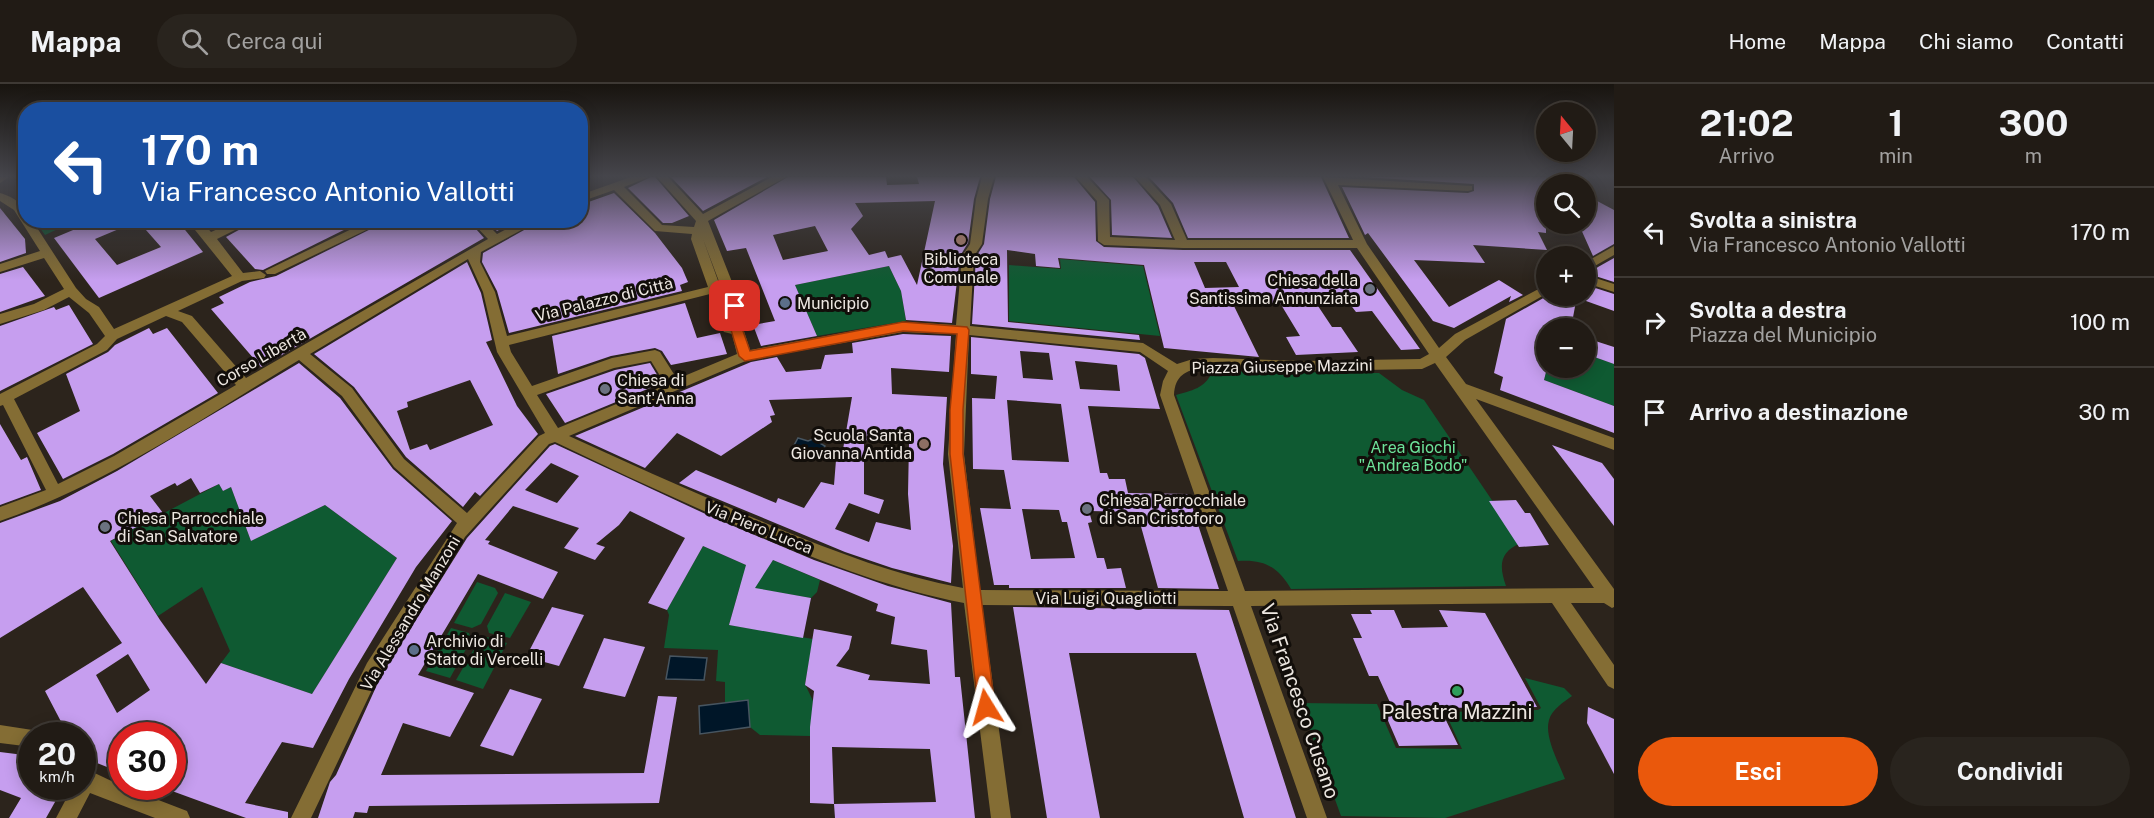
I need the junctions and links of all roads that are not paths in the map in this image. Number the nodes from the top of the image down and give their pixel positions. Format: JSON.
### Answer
{"nodes":[{"id":1,"x":642,"y":211,"type":"edge"},
{"id":2,"x":689,"y":211,"type":"edge"},
{"id":3,"x":721,"y":211,"type":"edge"},
{"id":4,"x":980,"y":211,"type":"edge"},
{"id":5,"x":1103,"y":211,"type":"edge"},
{"id":6,"x":1168,"y":211,"type":"edge"},
{"id":7,"x":1345,"y":211,"type":"edge"},
{"id":8,"x":700,"y":226,"type":"junction"},
{"id":9,"x":31,"y":228,"type":"edge"},
{"id":10,"x":200,"y":228,"type":"edge"},
{"id":11,"x":235,"y":228,"type":"edge"},
{"id":12,"x":364,"y":228,"type":"edge"},
{"id":13,"x":484,"y":228,"type":"edge"},
{"id":14,"x":519,"y":228,"type":"edge"},
{"id":15,"x":496,"y":240,"type":"junction"},
{"id":16,"x":212,"y":241,"type":"junction"},
{"id":17,"x":1183,"y":244,"type":"junction"},
{"id":18,"x":1361,"y":244,"type":"junction"},
{"id":19,"x":475,"y":250,"type":"junction"},
{"id":20,"x":1614,"y":250,"type":"edge"},
{"id":21,"x":46,"y":253,"type":"junction"},
{"id":22,"x":1596,"y":261,"type":"edge"},
{"id":23,"x":0,"y":268,"type":"edge"},
{"id":24,"x":240,"y":277,"type":"junction"},
{"id":25,"x":1596,"y":282,"type":"edge"},
{"id":26,"x":1614,"y":288,"type":"edge"},
{"id":27,"x":715,"y":289,"type":"junction"},
{"id":28,"x":71,"y":291,"type":"junction"},
{"id":29,"x":1536,"y":295,"type":"edge"},
{"id":30,"x":189,"y":300,"type":"junction"},
{"id":31,"x":165,"y":311,"type":"junction"},
{"id":32,"x":0,"y":319,"type":"edge"},
{"id":33,"x":187,"y":319,"type":"junction"},
{"id":34,"x":737,"y":330,"type":"junction"},
{"id":35,"x":963,"y":330,"type":"junction"},
{"id":36,"x":112,"y":336,"type":"junction"},
{"id":37,"x":501,"y":342,"type":"junction"},
{"id":38,"x":302,"y":354,"type":"junction"},
{"id":39,"x":745,"y":356,"type":"junction"},
{"id":40,"x":1438,"y":356,"type":"junction"},
{"id":41,"x":1177,"y":370,"type":"junction"},
{"id":42,"x":245,"y":386,"type":"junction"},
{"id":43,"x":674,"y":386,"type":"junction"},
{"id":44,"x":1461,"y":388,"type":"junction"},
{"id":45,"x":529,"y":393,"type":"junction"},
{"id":46,"x":3,"y":400,"type":"edge"},
{"id":47,"x":554,"y":435,"type":"junction"},
{"id":48,"x":1614,"y":444,"type":"edge"},
{"id":49,"x":55,"y":493,"type":"junction"},
{"id":50,"x":0,"y":514,"type":"edge"},
{"id":51,"x":467,"y":522,"type":"junction"},
{"id":52,"x":1609,"y":589,"type":"edge"},
{"id":53,"x":1557,"y":596,"type":"junction"},
{"id":54,"x":972,"y":597,"type":"junction"},
{"id":55,"x":1240,"y":599,"type":"junction"},
{"id":56,"x":1614,"y":680,"type":"edge"},
{"id":57,"x":0,"y":734,"type":"edge"},
{"id":58,"x":18,"y":736,"type":"edge"},
{"id":59,"x":96,"y":784,"type":"edge"},
{"id":60,"x":74,"y":800,"type":"edge"},
{"id":61,"x":66,"y":818,"type":"edge"},
{"id":62,"x":180,"y":818,"type":"edge"},
{"id":63,"x":301,"y":818,"type":"edge"},
{"id":64,"x":1001,"y":818,"type":"edge"},
{"id":65,"x":1317,"y":818,"type":"edge"}],
"edges":[{"from":1,"to":8,"type":"street"},
{"from":2,"to":8,"type":"street"},
{"from":3,"to":8,"type":"street"},
{"from":4,"to":35,"type":"street"},
{"from":5,"to":17,"type":"street"},
{"from":6,"to":17,"type":"street"},
{"from":7,"to":18,"type":"street"},
{"from":8,"to":27,"type":"street"},
{"from":8,"to":34,"type":"street"},
{"from":9,"to":21,"type":"street"},
{"from":10,"to":16,"type":"street"},
{"from":11,"to":16,"type":"street"},
{"from":12,"to":24,"type":"street"},
{"from":13,"to":15,"type":"street"},
{"from":14,"to":15,"type":"street","name":"Corso Libertà"},
{"from":15,"to":19,"type":"street","name":"Corso Libertà"},
{"from":16,"to":24,"type":"street"},
{"from":17,"to":18,"type":"street"},
{"from":18,"to":40,"type":"street"},
{"from":19,"to":37,"type":"street"},
{"from":19,"to":38,"type":"street","name":"Corso Libertà"},
{"from":20,"to":22,"type":"street"},
{"from":21,"to":23,"type":"street"},
{"from":21,"to":28,"type":"street"},
{"from":24,"to":30,"type":"street"},
{"from":25,"to":26,"type":"street"},
{"from":27,"to":34,"type":"street"},
{"from":27,"to":37,"type":"street","name":"Via Palazzo di Città"},
{"from":28,"to":32,"type":"street"},
{"from":28,"to":36,"type":"street"},
{"from":29,"to":40,"type":"street"},
{"from":30,"to":31,"type":"street"},
{"from":30,"to":33,"type":"street"},
{"from":31,"to":33,"type":"street"},
{"from":31,"to":36,"type":"street"},
{"from":33,"to":42,"type":"street"},
{"from":34,"to":39,"type":"street"},
{"from":35,"to":39,"type":"street","name":"Via Alessandro Manzoni"},
{"from":35,"to":41,"type":"street","name":"Via Alessandro Manzoni"},
{"from":35,"to":54,"type":"street"},
{"from":36,"to":46,"type":"street"},
{"from":37,"to":45,"type":"street"},
{"from":38,"to":42,"type":"street","name":"Corso Libertà"},
{"from":38,"to":51,"type":"street"},
{"from":39,"to":43,"type":"street","name":"Via Alessandro Manzoni"},
{"from":40,"to":41,"type":"street","name":"Piazza Giuseppe Mazzini"},
{"from":40,"to":44,"type":"street"},
{"from":41,"to":55,"type":"street","name":"Piazza Giuseppe Mazzini"},
{"from":42,"to":49,"type":"street","name":"Corso Libertà"},
{"from":43,"to":45,"type":"street"},
{"from":43,"to":47,"type":"street","name":"Via Alessandro Manzoni"},
{"from":44,"to":48,"type":"street"},
{"from":44,"to":52,"type":"street"},
{"from":45,"to":47,"type":"street"},
{"from":46,"to":49,"type":"street"},
{"from":47,"to":51,"type":"street","name":"Via Alessandro Manzoni"},
{"from":47,"to":54,"type":"street","name":"Via Piero Lucca"},
{"from":49,"to":50,"type":"street","name":"Corso Libertà"},
{"from":51,"to":63,"type":"street","name":"Via Alessandro Manzoni"},
{"from":52,"to":53,"type":"street"},
{"from":53,"to":55,"type":"street"},
{"from":53,"to":56,"type":"street"},
{"from":54,"to":55,"type":"street","name":"Via Luigi Quagliotti"},
{"from":54,"to":64,"type":"street"},
{"from":55,"to":65,"type":"street","name":"Via Francesco Cusano"},
{"from":57,"to":58,"type":"street"},
{"from":59,"to":62,"type":"street"},
{"from":60,"to":61,"type":"street"}]}
